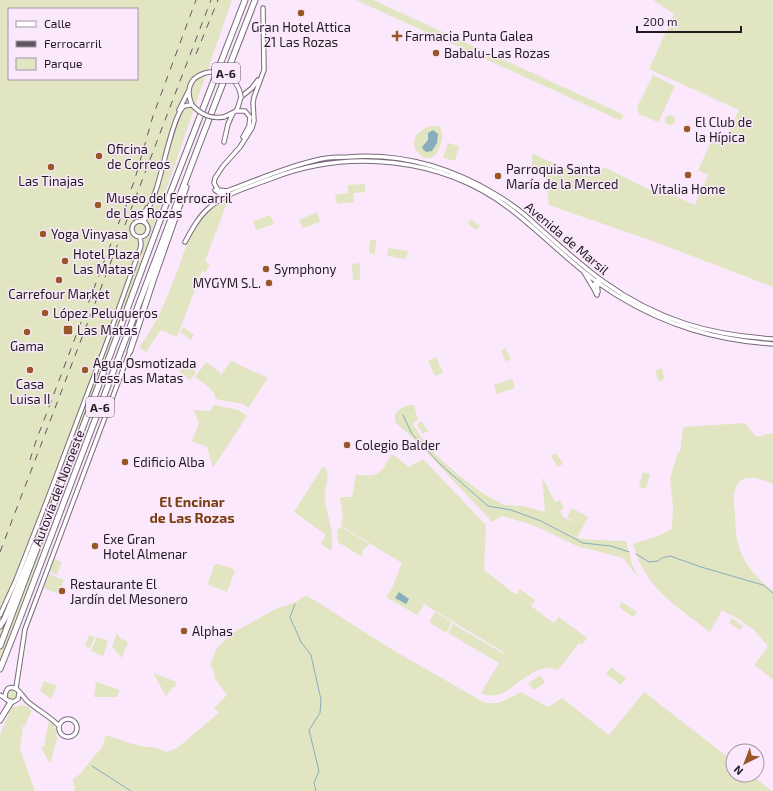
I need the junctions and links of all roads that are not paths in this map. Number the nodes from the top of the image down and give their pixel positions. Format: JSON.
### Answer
{"nodes":[{"id":1,"x":245,"y":0,"type":"edge"},
{"id":2,"x":255,"y":0,"type":"edge"},
{"id":3,"x":263,"y":8,"type":"dead end"},
{"id":4,"x":262,"y":74,"type":"junction"},
{"id":5,"x":188,"y":91,"type":"junction"},
{"id":6,"x":241,"y":98,"type":"junction"},
{"id":7,"x":240,"y":102,"type":"junction"},
{"id":8,"x":192,"y":105,"type":"junction"},
{"id":9,"x":234,"y":112,"type":"junction"},
{"id":10,"x":245,"y":139,"type":"junction"},
{"id":11,"x":224,"y":142,"type":"dead end"},
{"id":12,"x":199,"y":145,"type":"junction"},
{"id":13,"x":257,"y":182,"type":"junction"},
{"id":14,"x":252,"y":184,"type":"junction"},
{"id":15,"x":234,"y":193,"type":"junction"},
{"id":16,"x":142,"y":222,"type":"junction"},
{"id":17,"x":140,"y":237,"type":"junction"},
{"id":18,"x":185,"y":242,"type":"dead end"},
{"id":19,"x":583,"y":270,"type":"junction"},
{"id":20,"x":595,"y":274,"type":"junction"},
{"id":21,"x":604,"y":281,"type":"junction"},
{"id":22,"x":598,"y":282,"type":"junction"},
{"id":23,"x":606,"y":288,"type":"junction"},
{"id":24,"x":594,"y":289,"type":"junction"},
{"id":25,"x":598,"y":292,"type":"junction"},
{"id":26,"x":773,"y":339,"type":"edge"},
{"id":27,"x":773,"y":344,"type":"edge"},
{"id":28,"x":130,"y":351,"type":"joint"},
{"id":29,"x":54,"y":505,"type":"junction"},
{"id":30,"x":0,"y":615,"type":"edge"},
{"id":31,"x":0,"y":626,"type":"edge"},
{"id":32,"x":0,"y":646,"type":"edge"},
{"id":33,"x":0,"y":669,"type":"edge"},
{"id":34,"x":16,"y":688,"type":"junction"},
{"id":35,"x":7,"y":689,"type":"junction"},
{"id":36,"x":0,"y":692,"type":"edge"},
{"id":37,"x":20,"y":693,"type":"junction"},
{"id":38,"x":0,"y":695,"type":"edge"},
{"id":39,"x":5,"y":698,"type":"junction"},
{"id":40,"x":18,"y":699,"type":"junction"},
{"id":41,"x":11,"y":702,"type":"junction"},
{"id":42,"x":28,"y":702,"type":"junction"},
{"id":43,"x":52,"y":718,"type":"junction"},
{"id":44,"x":0,"y":720,"type":"edge"},
{"id":45,"x":63,"y":720,"type":"junction"},
{"id":46,"x":59,"y":726,"type":"junction"}],
"edges":[{"from":1,"to":29,"type":"highway","name":"Autovía del Noroeste","number":"A-6"},
{"from":2,"to":12,"type":"highway","name":"Autovía del Noroeste","number":"A-6"},
{"from":3,"to":4,"type":"street"},
{"from":4,"to":6,"type":"street"},
{"from":4,"to":10,"type":"street"},
{"from":5,"to":6,"type":"street","bridge":true},
{"from":5,"to":8,"type":"street"},
{"from":5,"to":16,"type":"street"},
{"from":6,"to":7,"type":"street"},
{"from":7,"to":9,"type":"street"},
{"from":7,"to":10,"type":"street"},
{"from":8,"to":9,"type":"street","bridge":true},
{"from":8,"to":16,"type":"street"},
{"from":9,"to":11,"type":"street"},
{"from":9,"to":15,"type":"street"},
{"from":10,"to":14,"type":"street"},
{"from":12,"to":28,"type":"highway"},
{"from":12,"to":33,"type":"highway","name":"Autovía del Noroeste","number":"A-6"},
{"from":13,"to":14,"type":"street"},
{"from":13,"to":19,"type":"street","name":"Avenida de Marsil"},
{"from":13,"to":20,"type":"street","name":"Avenida de Marsil"},
{"from":14,"to":15,"type":"street"},
{"from":15,"to":18,"type":"street"},
{"from":16,"to":17,"type":"street"},
{"from":16,"to":17,"type":"street"},
{"from":17,"to":30,"type":"street"},
{"from":19,"to":22,"type":"street","name":"Avenida de Marsil"},
{"from":19,"to":24,"type":"street"},
{"from":20,"to":21,"type":"street","name":"Avenida de Marsil"},
{"from":20,"to":22,"type":"street"},
{"from":21,"to":22,"type":"street"},
{"from":21,"to":26,"type":"street","name":"Avenida de Marsil"},
{"from":22,"to":23,"type":"street","name":"Avenida de Marsil"},
{"from":22,"to":24,"type":"street"},
{"from":22,"to":25,"type":"street"},
{"from":23,"to":25,"type":"street"},
{"from":23,"to":27,"type":"street","name":"Avenida de Marsil"},
{"from":24,"to":25,"type":"street"},
{"from":28,"to":34,"type":"street"},
{"from":29,"to":31,"type":"highway"},
{"from":29,"to":32,"type":"highway","name":"Autovía del Noroeste","number":"A-6"},
{"from":34,"to":35,"type":"street"},
{"from":34,"to":37,"type":"street"},
{"from":35,"to":36,"type":"street"},
{"from":35,"to":39,"type":"street"},
{"from":37,"to":40,"type":"street"},
{"from":37,"to":42,"type":"street"},
{"from":38,"to":39,"type":"street"},
{"from":39,"to":41,"type":"street"},
{"from":40,"to":41,"type":"street"},
{"from":40,"to":42,"type":"street"},
{"from":41,"to":44,"type":"highway"},
{"from":42,"to":43,"type":"street"},
{"from":43,"to":45,"type":"street"},
{"from":43,"to":46,"type":"street"},
{"from":45,"to":46,"type":"street"},
{"from":45,"to":46,"type":"street"}]}
